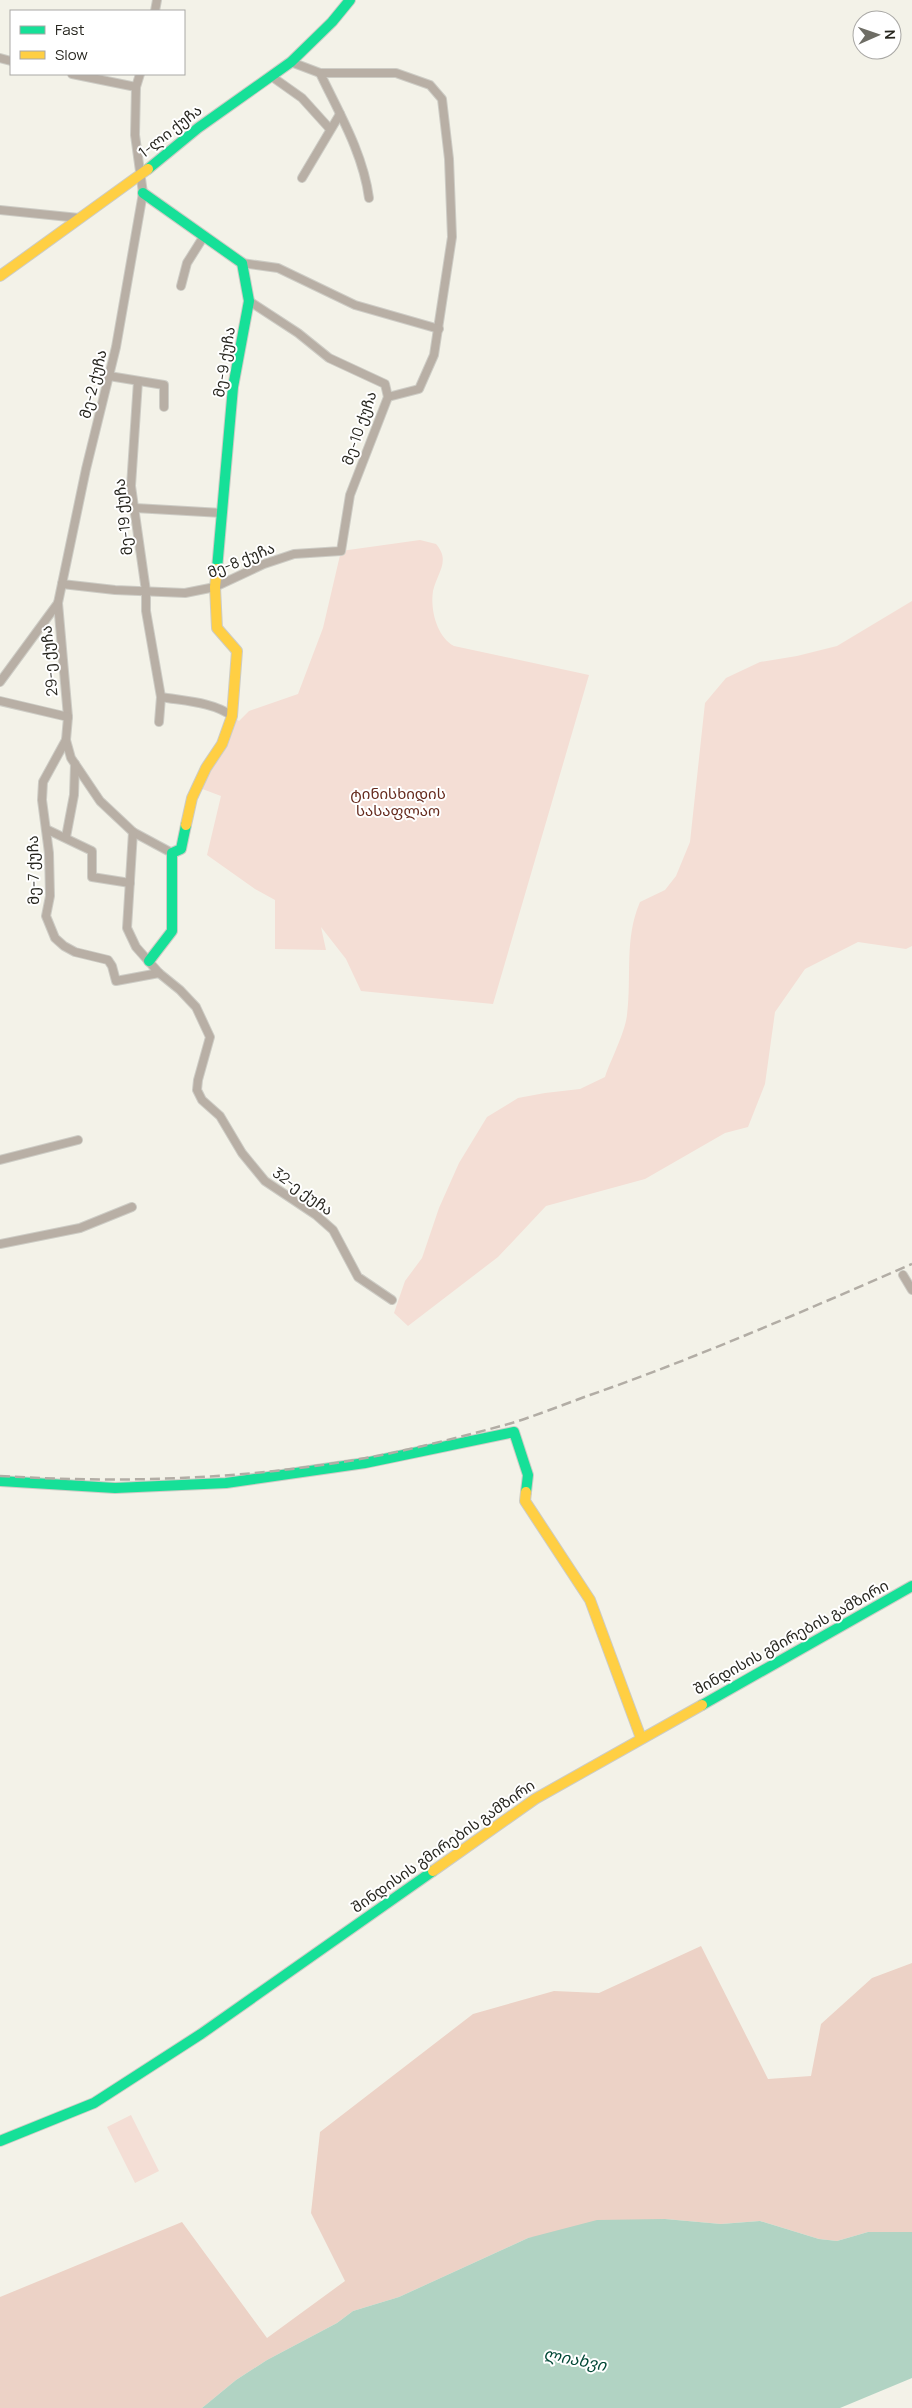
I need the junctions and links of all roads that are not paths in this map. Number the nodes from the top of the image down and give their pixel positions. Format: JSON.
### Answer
{"nodes":[{"id":1,"x":350,"y":0,"type":"edge"},
{"id":2,"x":291,"y":62,"type":"junction"},
{"id":3,"x":320,"y":73,"type":"junction"},
{"id":4,"x":77,"y":75,"type":"edge"},
{"id":5,"x":140,"y":75,"type":"edge"},
{"id":6,"x":270,"y":76,"type":"junction"},
{"id":7,"x":136,"y":87,"type":"junction"},
{"id":8,"x":340,"y":114,"type":"junction"},
{"id":9,"x":330,"y":129,"type":"junction"},
{"id":10,"x":141,"y":174,"type":"junction"},
{"id":11,"x":302,"y":178,"type":"dead end"},
{"id":12,"x":143,"y":193,"type":"junction"},
{"id":13,"x":368,"y":198,"type":"dead end"},
{"id":14,"x":0,"y":210,"type":"edge"},
{"id":15,"x":79,"y":218,"type":"junction"},
{"id":16,"x":204,"y":236,"type":"junction"},
{"id":17,"x":242,"y":263,"type":"junction"},
{"id":18,"x":0,"y":276,"type":"edge"},
{"id":19,"x":181,"y":286,"type":"dead end"},
{"id":20,"x":249,"y":301,"type":"junction"},
{"id":21,"x":439,"y":329,"type":"junction"},
{"id":22,"x":109,"y":376,"type":"junction"},
{"id":23,"x":138,"y":381,"type":"junction"},
{"id":24,"x":388,"y":397,"type":"junction"},
{"id":25,"x":164,"y":406,"type":"dead end"},
{"id":26,"x":135,"y":508,"type":"junction"},
{"id":27,"x":222,"y":513,"type":"junction"},
{"id":28,"x":341,"y":551,"type":"joint"},
{"id":29,"x":62,"y":584,"type":"junction"},
{"id":30,"x":215,"y":587,"type":"junction"},
{"id":31,"x":146,"y":591,"type":"junction"},
{"id":32,"x":58,"y":603,"type":"junction"},
{"id":33,"x":0,"y":682,"type":"edge"},
{"id":34,"x":161,"y":697,"type":"junction"},
{"id":35,"x":0,"y":702,"type":"edge"},
{"id":36,"x":232,"y":716,"type":"junction"},
{"id":37,"x":68,"y":717,"type":"junction"},
{"id":38,"x":159,"y":722,"type":"dead end"},
{"id":39,"x":66,"y":740,"type":"junction"},
{"id":40,"x":75,"y":764,"type":"junction"},
{"id":41,"x":46,"y":829,"type":"junction"},
{"id":42,"x":133,"y":832,"type":"junction"},
{"id":43,"x":66,"y":838,"type":"junction"},
{"id":44,"x":172,"y":853,"type":"junction"},
{"id":45,"x":130,"y":883,"type":"junction"},
{"id":46,"x":149,"y":961,"type":"junction"},
{"id":47,"x":159,"y":973,"type":"junction"},
{"id":48,"x":78,"y":1140,"type":"dead end"},
{"id":49,"x":0,"y":1160,"type":"edge"},
{"id":50,"x":132,"y":1207,"type":"dead end"},
{"id":51,"x":0,"y":1244,"type":"edge"},
{"id":52,"x":903,"y":1275,"type":"dead end"},
{"id":53,"x":912,"y":1290,"type":"edge"},
{"id":54,"x":392,"y":1300,"type":"dead end"},
{"id":55,"x":0,"y":1481,"type":"edge"},
{"id":56,"x":912,"y":1586,"type":"edge"},
{"id":57,"x":641,"y":1738,"type":"junction"},
{"id":58,"x":0,"y":2141,"type":"edge"}],
"edges":[{"from":1,"to":2,"type":"street","name":"1-ლი ქუჩა"},
{"from":2,"to":3,"type":"street"},
{"from":2,"to":6,"type":"street","name":"1-ლი ქუჩა"},
{"from":3,"to":8,"type":"street"},
{"from":3,"to":21,"type":"street"},
{"from":4,"to":7,"type":"street"},
{"from":5,"to":7,"type":"street","name":"მე-2 ქუჩა"},
{"from":6,"to":9,"type":"street"},
{"from":6,"to":10,"type":"street","name":"1-ლი ქუჩა"},
{"from":7,"to":10,"type":"street","name":"მე-2 ქუჩა"},
{"from":8,"to":9,"type":"street"},
{"from":8,"to":13,"type":"street"},
{"from":9,"to":11,"type":"street"},
{"from":10,"to":12,"type":"street","name":"მე-2 ქუჩა"},
{"from":10,"to":15,"type":"street","name":"1-ლი ქუჩა"},
{"from":12,"to":16,"type":"street"},
{"from":12,"to":22,"type":"street","name":"მე-2 ქუჩა"},
{"from":14,"to":15,"type":"street"},
{"from":15,"to":18,"type":"street","name":"1-ლი ქუჩა"},
{"from":16,"to":17,"type":"street"},
{"from":16,"to":19,"type":"street"},
{"from":17,"to":20,"type":"street","name":"მე-9 ქუჩა"},
{"from":17,"to":21,"type":"street"},
{"from":20,"to":24,"type":"street","name":"მე-10 ქუჩა"},
{"from":20,"to":27,"type":"street","name":"მე-9 ქუჩა"},
{"from":21,"to":24,"type":"street"},
{"from":22,"to":23,"type":"street"},
{"from":22,"to":29,"type":"street","name":"მე-2 ქუჩა"},
{"from":23,"to":25,"type":"street"},
{"from":23,"to":26,"type":"street","name":"მე-19 ქუჩა"},
{"from":24,"to":28,"type":"street","name":"მე-10 ქუჩა"},
{"from":26,"to":27,"type":"street"},
{"from":26,"to":31,"type":"street","name":"მე-19 ქუჩა"},
{"from":27,"to":30,"type":"street","name":"მე-9 ქუჩა"},
{"from":28,"to":30,"type":"street","name":"მე-8 ქუჩა"},
{"from":29,"to":31,"type":"street","name":"მე-8 ქუჩა"},
{"from":29,"to":32,"type":"street","name":"მე-2 ქუჩა"},
{"from":30,"to":31,"type":"street","name":"მე-8 ქუჩა"},
{"from":30,"to":36,"type":"street","name":"მე-9 ქუჩა"},
{"from":31,"to":34,"type":"street","name":"მე-19 ქუჩა"},
{"from":32,"to":33,"type":"street","name":"მე-2 ქუჩა"},
{"from":32,"to":37,"type":"street","name":"29-ე ქუჩა"},
{"from":34,"to":36,"type":"street"},
{"from":34,"to":38,"type":"street","name":"მე-19 ქუჩა"},
{"from":35,"to":37,"type":"street"},
{"from":36,"to":44,"type":"street","name":"მე-9 ქუჩა"},
{"from":37,"to":39,"type":"street","name":"29-ე ქუჩა"},
{"from":39,"to":40,"type":"street"},
{"from":39,"to":41,"type":"street","name":"მე-7 ქუჩა"},
{"from":40,"to":42,"type":"street"},
{"from":40,"to":43,"type":"street"},
{"from":41,"to":43,"type":"street"},
{"from":41,"to":47,"type":"street","name":"მე-7 ქუჩა"},
{"from":42,"to":44,"type":"street"},
{"from":42,"to":45,"type":"street","name":"32-ე ქუჩა"},
{"from":43,"to":45,"type":"street"},
{"from":44,"to":46,"type":"street"},
{"from":45,"to":46,"type":"street","name":"32-ე ქუჩა"},
{"from":46,"to":47,"type":"street","name":"32-ე ქუჩა"},
{"from":47,"to":54,"type":"street","name":"32-ე ქუჩა"},
{"from":48,"to":49,"type":"street"},
{"from":50,"to":51,"type":"street"},
{"from":52,"to":53,"type":"street"},
{"from":55,"to":57,"type":"street"},
{"from":56,"to":57,"type":"street","name":"შინდისის გმირების გამზირი"},
{"from":57,"to":58,"type":"street","name":"შინდისის გმირების გამზირი"}]}
